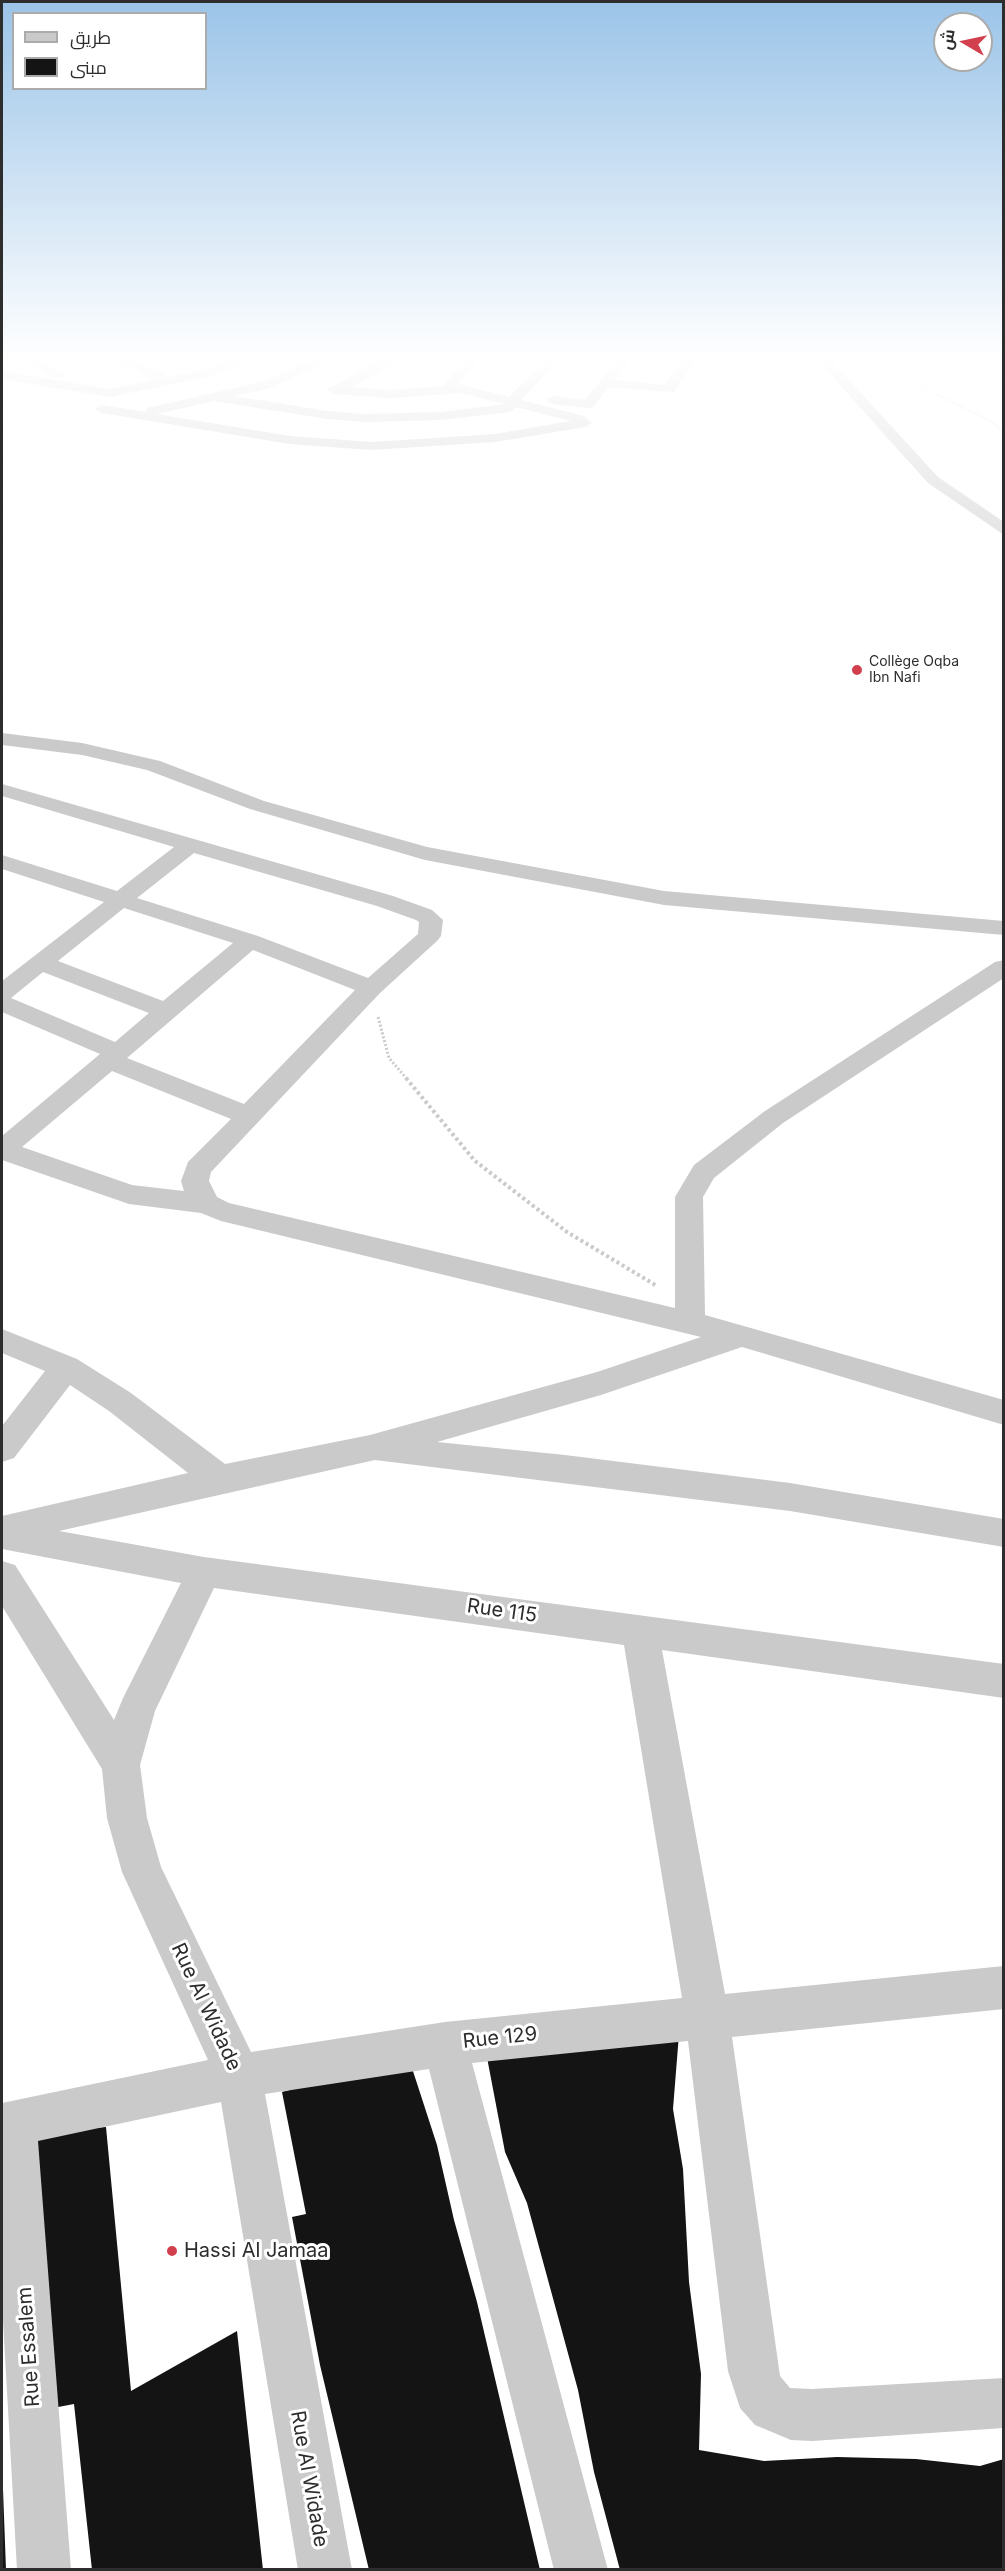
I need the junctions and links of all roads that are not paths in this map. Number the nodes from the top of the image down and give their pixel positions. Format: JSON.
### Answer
{"nodes":[{"id":1,"x":928,"y":475,"type":"edge"},
{"id":2,"x":1004,"y":530,"type":"edge"},
{"id":3,"x":2,"y":739,"type":"edge"},
{"id":4,"x":2,"y":790,"type":"edge"},
{"id":5,"x":189,"y":846,"type":"junction"},
{"id":6,"x":3,"y":864,"type":"edge"},
{"id":7,"x":121,"y":899,"type":"junction"},
{"id":8,"x":1004,"y":928,"type":"edge"},
{"id":9,"x":250,"y":941,"type":"junction"},
{"id":10,"x":41,"y":963,"type":"junction"},
{"id":11,"x":1004,"y":967,"type":"edge"},
{"id":12,"x":370,"y":988,"type":"junction"},
{"id":13,"x":2,"y":993,"type":"edge"},
{"id":14,"x":2,"y":1003,"type":"edge"},
{"id":15,"x":166,"y":1011,"type":"junction"},
{"id":16,"x":112,"y":1056,"type":"junction"},
{"id":17,"x":249,"y":1116,"type":"junction"},
{"id":18,"x":2,"y":1150,"type":"edge"},
{"id":19,"x":208,"y":1204,"type":"junction"},
{"id":20,"x":689,"y":1312,"type":"junction"},
{"id":21,"x":741,"y":1335,"type":"junction"},
{"id":22,"x":2,"y":1340,"type":"edge"},
{"id":23,"x":66,"y":1367,"type":"junction"},
{"id":24,"x":1004,"y":1413,"type":"edge"},
{"id":25,"x":370,"y":1448,"type":"junction"},
{"id":26,"x":2,"y":1449,"type":"edge"},
{"id":27,"x":220,"y":1479,"type":"junction"},
{"id":28,"x":2,"y":1533,"type":"edge"},
{"id":29,"x":1004,"y":1533,"type":"edge"},
{"id":30,"x":204,"y":1572,"type":"junction"},
{"id":31,"x":2,"y":1576,"type":"edge"},
{"id":32,"x":640,"y":1631,"type":"junction"},
{"id":33,"x":1004,"y":1681,"type":"edge"},
{"id":34,"x":121,"y":1765,"type":"junction"},
{"id":35,"x":1004,"y":1987,"type":"edge"},
{"id":36,"x":706,"y":2016,"type":"junction"},
{"id":37,"x":445,"y":2044,"type":"junction"},
{"id":38,"x":239,"y":2076,"type":"junction"},
{"id":39,"x":8,"y":2125,"type":"edge"},
{"id":40,"x":1004,"y":2403,"type":"edge"},
{"id":41,"x":44,"y":2570,"type":"edge"},
{"id":42,"x":325,"y":2570,"type":"edge"},
{"id":43,"x":581,"y":2570,"type":"edge"}],
"edges":[{"from":1,"to":2,"type":"street"},
{"from":3,"to":8,"type":"street"},
{"from":4,"to":5,"type":"street"},
{"from":5,"to":7,"type":"street"},
{"from":5,"to":12,"type":"street"},
{"from":6,"to":7,"type":"street"},
{"from":7,"to":9,"type":"street"},
{"from":7,"to":10,"type":"street"},
{"from":9,"to":12,"type":"street"},
{"from":9,"to":15,"type":"street"},
{"from":10,"to":13,"type":"street"},
{"from":10,"to":15,"type":"street"},
{"from":11,"to":20,"type":"street"},
{"from":12,"to":17,"type":"street"},
{"from":14,"to":16,"type":"street"},
{"from":15,"to":16,"type":"street"},
{"from":16,"to":17,"type":"street"},
{"from":16,"to":18,"type":"street"},
{"from":17,"to":19,"type":"street"},
{"from":18,"to":19,"type":"street"},
{"from":19,"to":20,"type":"street"},
{"from":20,"to":21,"type":"street"},
{"from":21,"to":24,"type":"street"},
{"from":21,"to":25,"type":"street"},
{"from":22,"to":23,"type":"street"},
{"from":23,"to":26,"type":"street"},
{"from":23,"to":27,"type":"street"},
{"from":25,"to":27,"type":"street"},
{"from":25,"to":29,"type":"street"},
{"from":27,"to":28,"type":"street"},
{"from":28,"to":30,"type":"street","name":"Rue 115"},
{"from":30,"to":32,"type":"street","name":"Rue 115"},
{"from":30,"to":34,"type":"street","name":"Rue Al Widade"},
{"from":31,"to":34,"type":"street"},
{"from":32,"to":33,"type":"street","name":"Rue 115"},
{"from":32,"to":36,"type":"street"},
{"from":34,"to":38,"type":"street","name":"Rue Al Widade"},
{"from":35,"to":36,"type":"street","name":"Rue 129"},
{"from":36,"to":37,"type":"street","name":"Rue 129"},
{"from":36,"to":40,"type":"street"},
{"from":37,"to":38,"type":"street","name":"Rue 129"},
{"from":37,"to":43,"type":"street"},
{"from":38,"to":39,"type":"street","name":"Rue 129"},
{"from":38,"to":42,"type":"street","name":"Rue Al Widade"},
{"from":39,"to":41,"type":"street","name":"Rue Essalem"}]}
